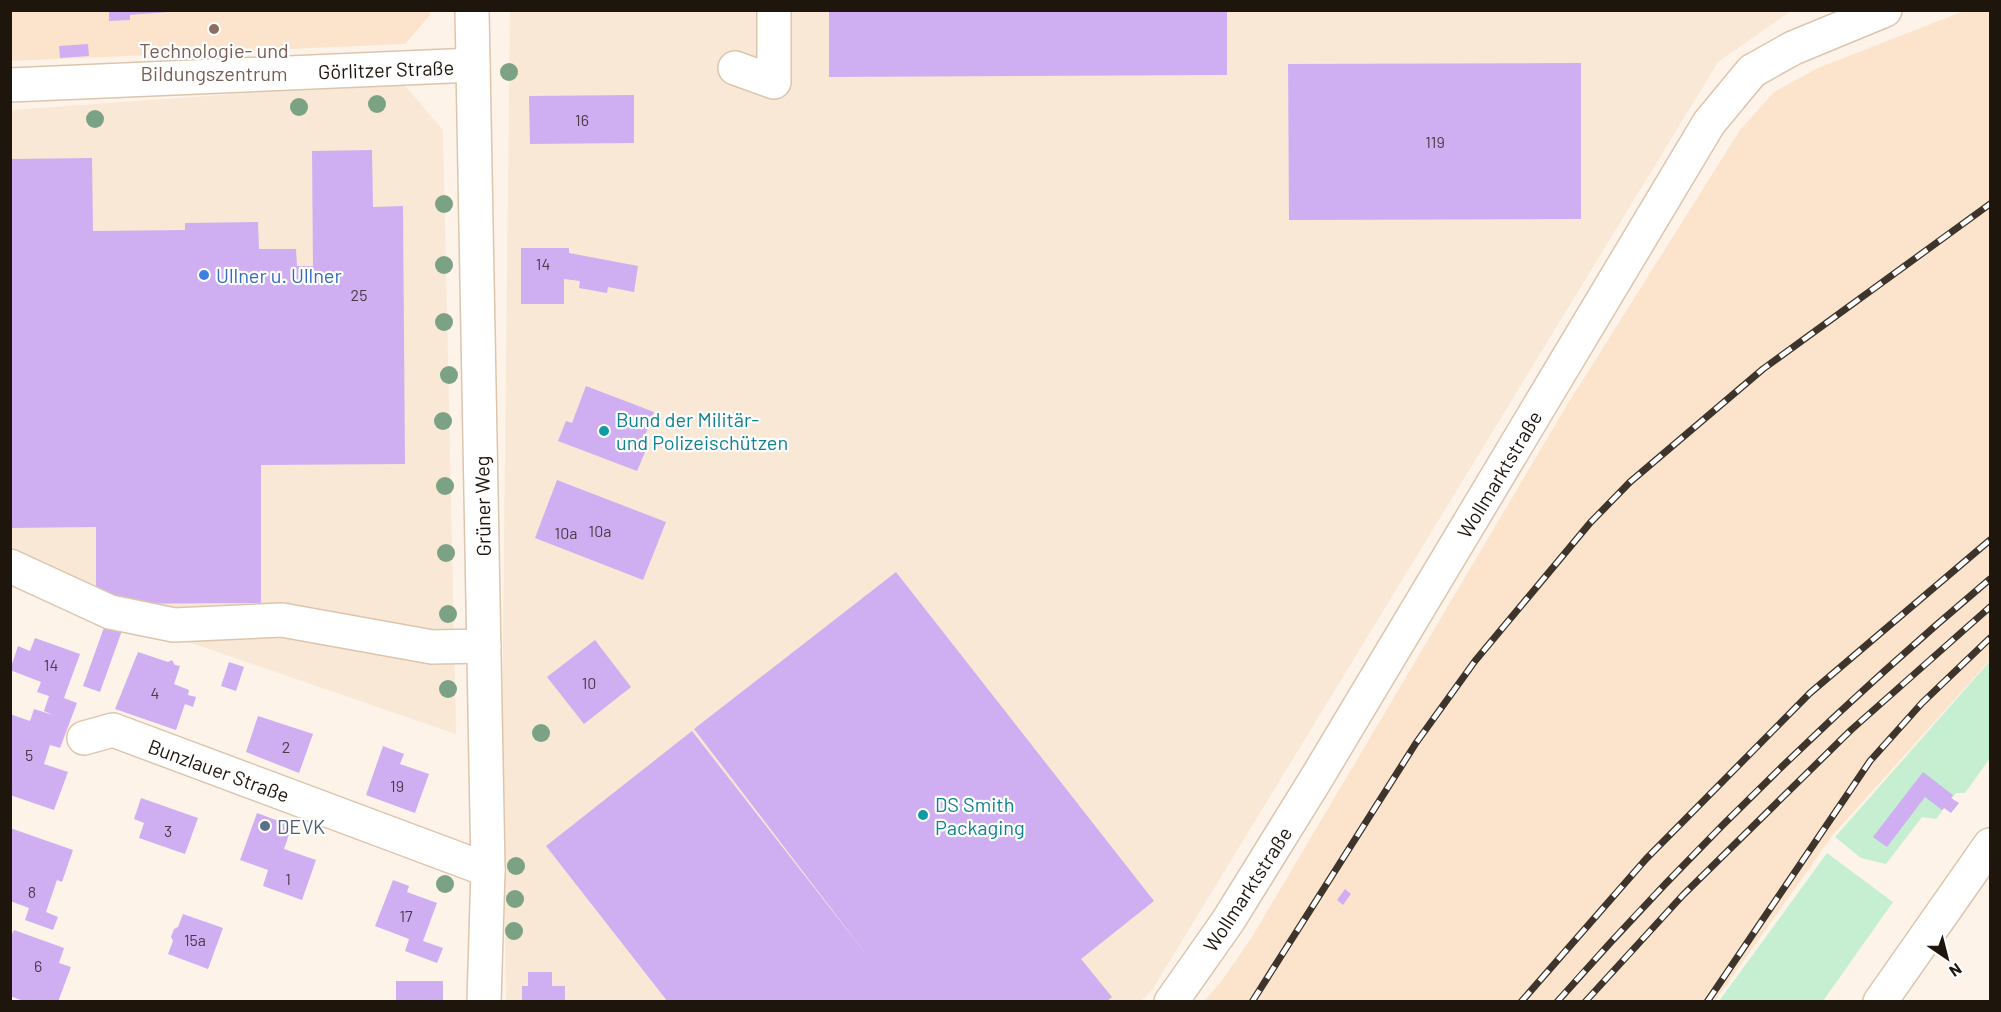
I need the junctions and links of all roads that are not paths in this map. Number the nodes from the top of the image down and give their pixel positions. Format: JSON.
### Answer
{"nodes":[{"id":1,"x":472,"y":10,"type":"edge"},
{"id":2,"x":774,"y":10,"type":"edge"},
{"id":3,"x":1885,"y":10,"type":"edge"},
{"id":4,"x":473,"y":65,"type":"junction"},
{"id":5,"x":735,"y":68,"type":"dead end"},
{"id":6,"x":10,"y":85,"type":"edge"},
{"id":7,"x":10,"y":566,"type":"edge"},
{"id":8,"x":484,"y":646,"type":"junction"},
{"id":9,"x":84,"y":738,"type":"dead end"},
{"id":10,"x":1990,"y":845,"type":"edge"},
{"id":11,"x":488,"y":870,"type":"junction"},
{"id":12,"x":1890,"y":998,"type":"edge"},
{"id":13,"x":484,"y":1002,"type":"edge"},
{"id":14,"x":1171,"y":1002,"type":"edge"}],
"edges":[{"from":1,"to":4,"type":"street","name":"Grüner Weg"},
{"from":2,"to":5,"type":"street"},
{"from":3,"to":14,"type":"street","name":"Wollmarktstraße"},
{"from":4,"to":6,"type":"street","name":"Görlitzer Straße"},
{"from":4,"to":8,"type":"street","name":"Grüner Weg"},
{"from":7,"to":8,"type":"street"},
{"from":8,"to":11,"type":"street","name":"Grüner Weg"},
{"from":9,"to":11,"type":"street","name":"Bunzlauer Straße"},
{"from":10,"to":12,"type":"street"},
{"from":11,"to":13,"type":"street","name":"Grüner Weg"}]}
